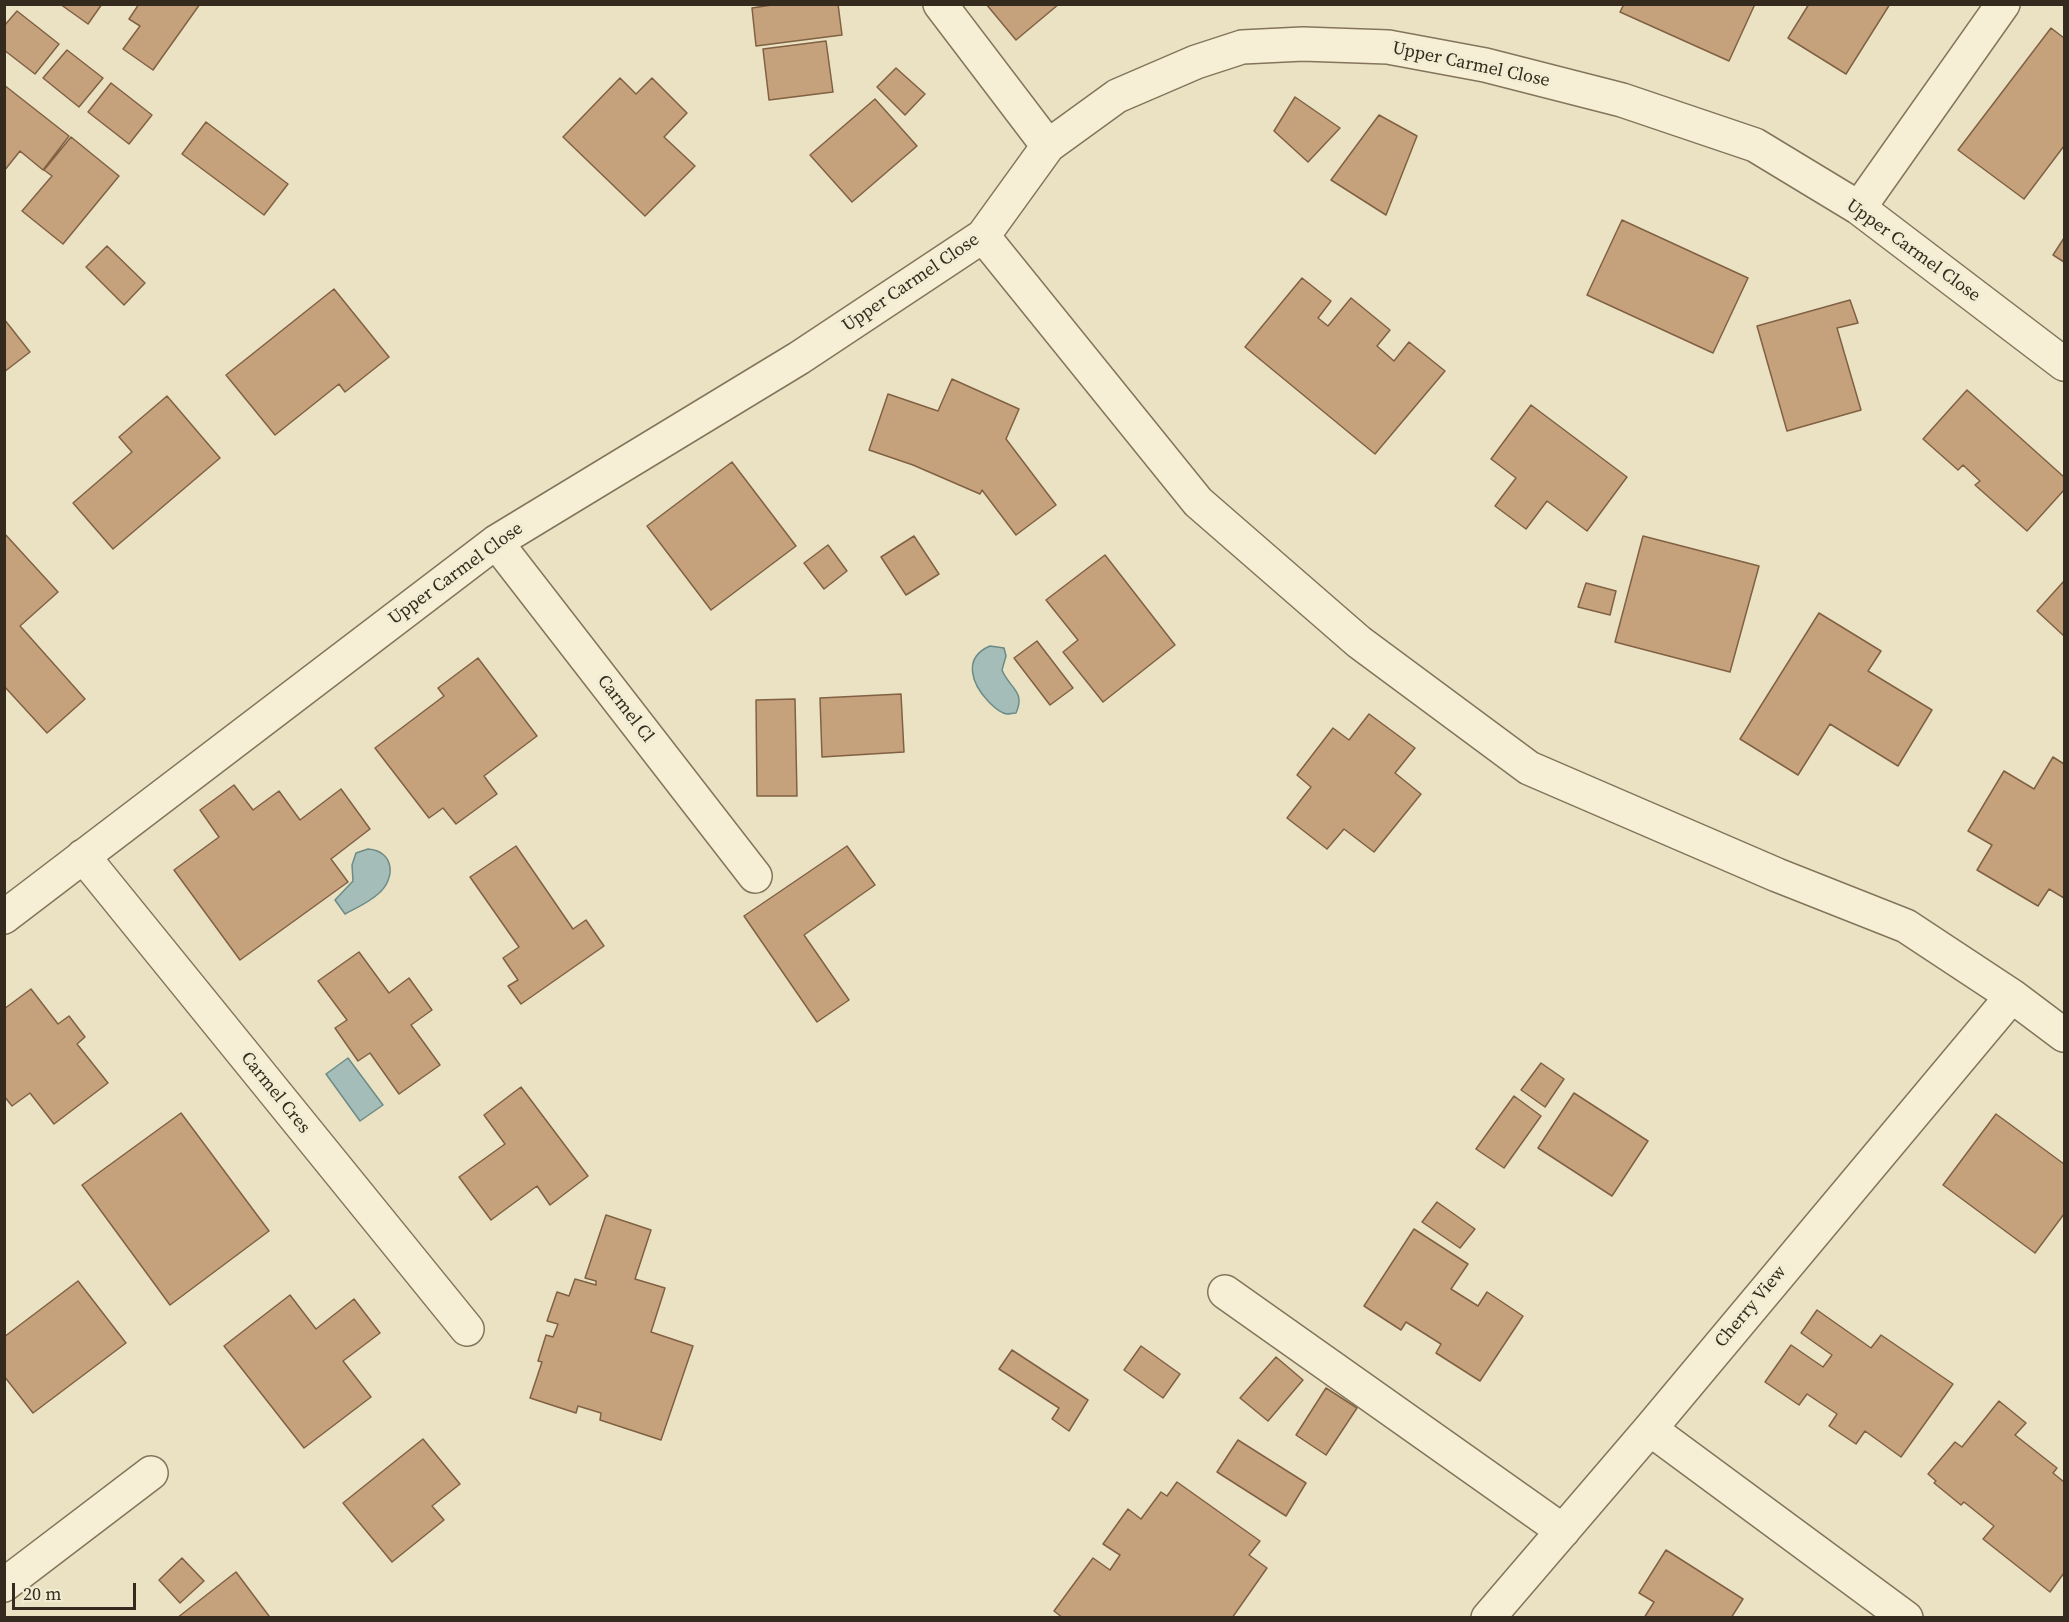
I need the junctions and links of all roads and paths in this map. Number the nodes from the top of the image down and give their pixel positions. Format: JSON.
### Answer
{"nodes":[{"id":1,"x":940,"y":4,"type":"edge"},
{"id":2,"x":2003,"y":4,"type":"edge"},
{"id":3,"x":1048,"y":146,"type":"junction"},
{"id":4,"x":1859,"y":208,"type":"junction"},
{"id":5,"x":983,"y":236,"type":"junction"},
{"id":6,"x":2064,"y":364,"type":"edge"},
{"id":7,"x":496,"y":542,"type":"junction"},
{"id":8,"x":82,"y":856,"type":"junction"},
{"id":9,"x":755,"y":876,"type":"dead end"},
{"id":10,"x":4,"y":916,"type":"edge"},
{"id":11,"x":2012,"y":996,"type":"junction"},
{"id":12,"x":2064,"y":1035,"type":"edge"},
{"id":13,"x":1225,"y":1292,"type":"dead end"},
{"id":14,"x":467,"y":1329,"type":"dead end"},
{"id":15,"x":1650,"y":1429,"type":"junction"},
{"id":16,"x":151,"y":1473,"type":"dead end"},
{"id":17,"x":1563,"y":1531,"type":"junction"},
{"id":18,"x":4,"y":1585,"type":"edge"},
{"id":19,"x":1488,"y":1617,"type":"edge"},
{"id":20,"x":1906,"y":1617,"type":"edge"}],
"edges":[{"from":1,"to":3,"type":"street"},
{"from":2,"to":4,"type":"street"},
{"from":3,"to":4,"type":"street","name":"Upper Carmel Close"},
{"from":3,"to":5,"type":"street","name":"Upper Carmel Close"},
{"from":4,"to":6,"type":"street","name":"Upper Carmel Close"},
{"from":5,"to":7,"type":"street","name":"Upper Carmel Close"},
{"from":5,"to":11,"type":"street"},
{"from":7,"to":8,"type":"street","name":"Upper Carmel Close"},
{"from":7,"to":9,"type":"street","name":"Carmel Cl"},
{"from":8,"to":10,"type":"street","name":"Upper Carmel Close"},
{"from":8,"to":14,"type":"street","name":"Carmel Cres"},
{"from":11,"to":12,"type":"street"},
{"from":11,"to":15,"type":"street","name":"Cherry View"},
{"from":13,"to":17,"type":"street"},
{"from":15,"to":17,"type":"street","name":"Cherry View"},
{"from":15,"to":20,"type":"street"},
{"from":16,"to":18,"type":"street"},
{"from":17,"to":19,"type":"street","name":"Cherry View"}]}
